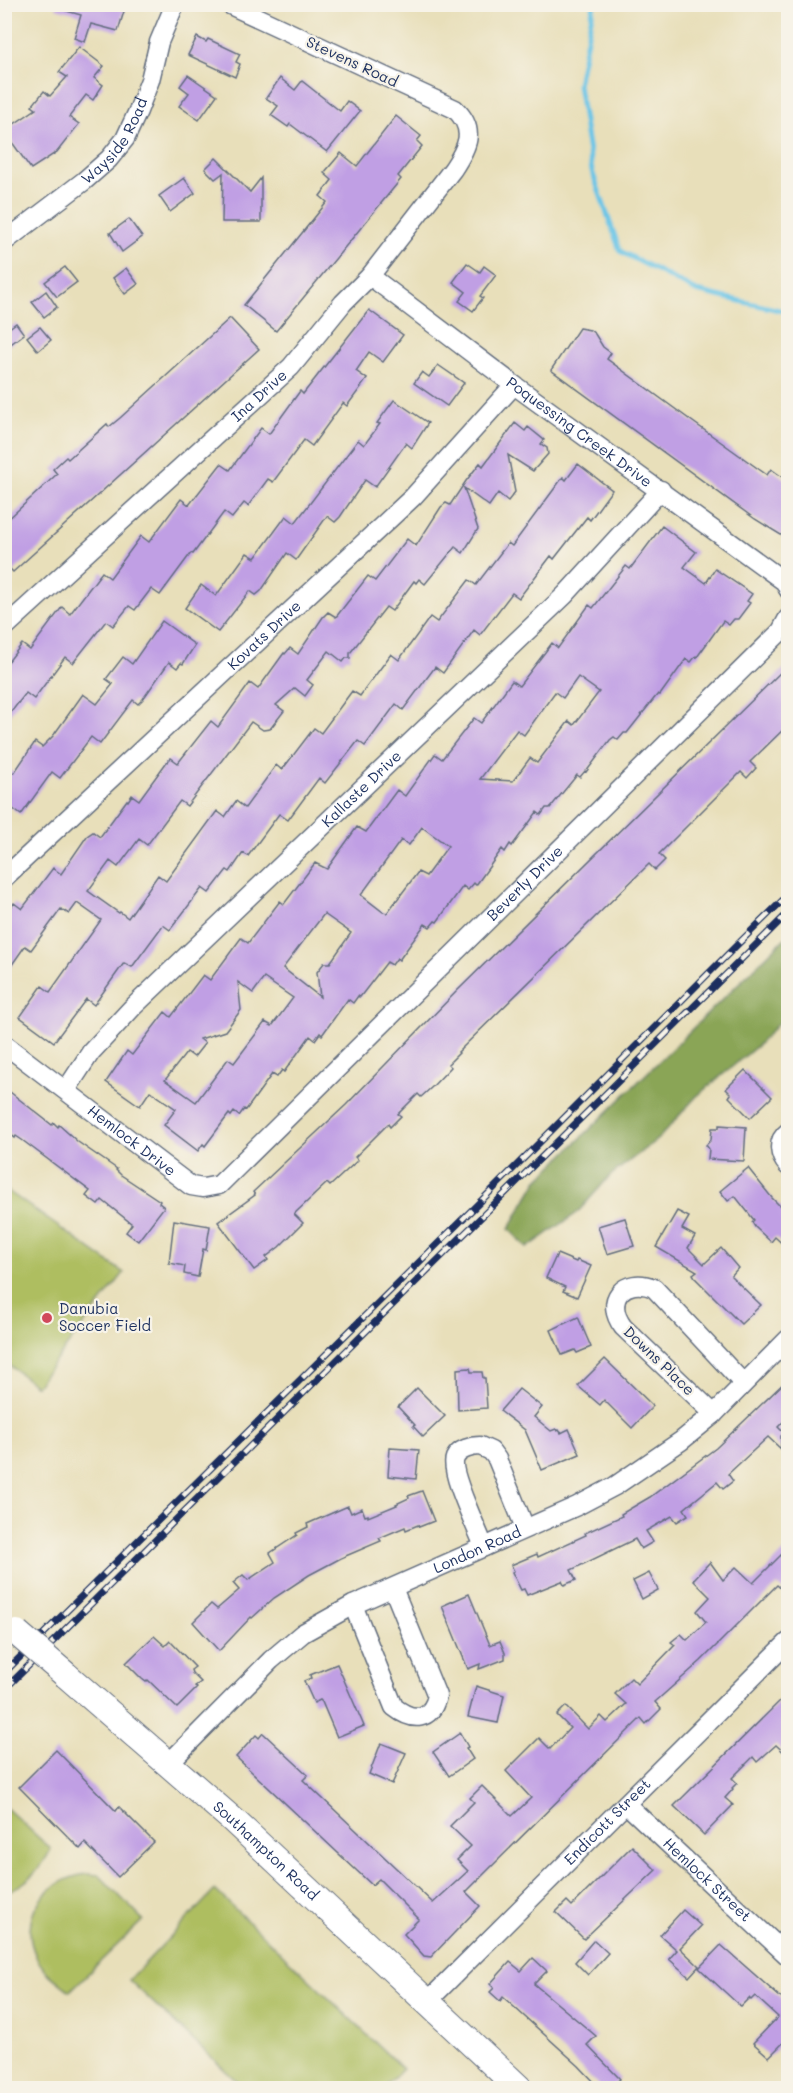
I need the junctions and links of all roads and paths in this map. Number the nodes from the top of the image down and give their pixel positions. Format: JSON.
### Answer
{"nodes":[{"id":1,"x":175,"y":4,"type":"edge"},
{"id":2,"x":228,"y":4,"type":"edge"},
{"id":3,"x":467,"y":129,"type":"joint"},
{"id":4,"x":4,"y":242,"type":"edge"},
{"id":5,"x":370,"y":276,"type":"junction"},
{"id":6,"x":514,"y":384,"type":"junction"},
{"id":7,"x":661,"y":490,"type":"junction"},
{"id":8,"x":789,"y":589,"type":"edge"},
{"id":9,"x":788,"y":620,"type":"edge"},
{"id":10,"x":4,"y":628,"type":"edge"},
{"id":11,"x":4,"y":878,"type":"edge"},
{"id":12,"x":4,"y":1044,"type":"edge"},
{"id":13,"x":66,"y":1090,"type":"junction"},
{"id":14,"x":789,"y":1132,"type":"edge"},
{"id":15,"x":260,"y":1144,"type":"joint"},
{"id":16,"x":789,"y":1166,"type":"edge"},
{"id":17,"x":789,"y":1339,"type":"edge"},
{"id":18,"x":744,"y":1383,"type":"junction"},
{"id":19,"x":714,"y":1414,"type":"junction"},
{"id":20,"x":525,"y":1528,"type":"junction"},
{"id":21,"x":484,"y":1547,"type":"junction"},
{"id":22,"x":393,"y":1588,"type":"junction"},
{"id":23,"x":353,"y":1605,"type":"junction"},
{"id":24,"x":11,"y":1627,"type":"edge"},
{"id":25,"x":789,"y":1642,"type":"edge"},
{"id":26,"x":169,"y":1762,"type":"junction"},
{"id":27,"x":626,"y":1804,"type":"junction"},
{"id":28,"x":789,"y":1956,"type":"edge"},
{"id":29,"x":427,"y":2002,"type":"junction"},
{"id":30,"x":519,"y":2088,"type":"edge"}],
"edges":[{"from":1,"to":4,"type":"street","name":"Wayside Road"},
{"from":2,"to":3,"type":"street","name":"Stevens Road"},
{"from":3,"to":5,"type":"street","name":"Ina Drive"},
{"from":5,"to":6,"type":"street","name":"Poquessing Creek Drive"},
{"from":5,"to":10,"type":"street","name":"Ina Drive"},
{"from":6,"to":7,"type":"street","name":"Poquessing Creek Drive"},
{"from":6,"to":11,"type":"street","name":"Kovats Drive"},
{"from":7,"to":8,"type":"street","name":"Poquessing Creek Drive"},
{"from":7,"to":13,"type":"street","name":"Kallaste Drive"},
{"from":9,"to":15,"type":"street","name":"Beverly Drive"},
{"from":12,"to":13,"type":"street","name":"Hemlock Drive"},
{"from":13,"to":15,"type":"street","name":"Hemlock Drive"},
{"from":14,"to":16,"type":"street"},
{"from":17,"to":18,"type":"street","name":"London Road"},
{"from":18,"to":19,"type":"street","name":"London Road"},
{"from":18,"to":19,"type":"street","name":"Downs Place"},
{"from":19,"to":20,"type":"street","name":"London Road"},
{"from":20,"to":21,"type":"street","name":"London Road"},
{"from":20,"to":21,"type":"street"},
{"from":21,"to":22,"type":"street","name":"London Road"},
{"from":22,"to":23,"type":"street","name":"London Road"},
{"from":22,"to":23,"type":"street"},
{"from":23,"to":26,"type":"street","name":"London Road"},
{"from":24,"to":26,"type":"street","name":"Southampton Road","bridge":true},
{"from":25,"to":27,"type":"street","name":"Endicott Street"},
{"from":26,"to":29,"type":"street","name":"Southampton Road"},
{"from":27,"to":28,"type":"street","name":"Hemlock Street"},
{"from":27,"to":29,"type":"street","name":"Endicott Street"},
{"from":29,"to":30,"type":"street","name":"Southampton Road"}]}
